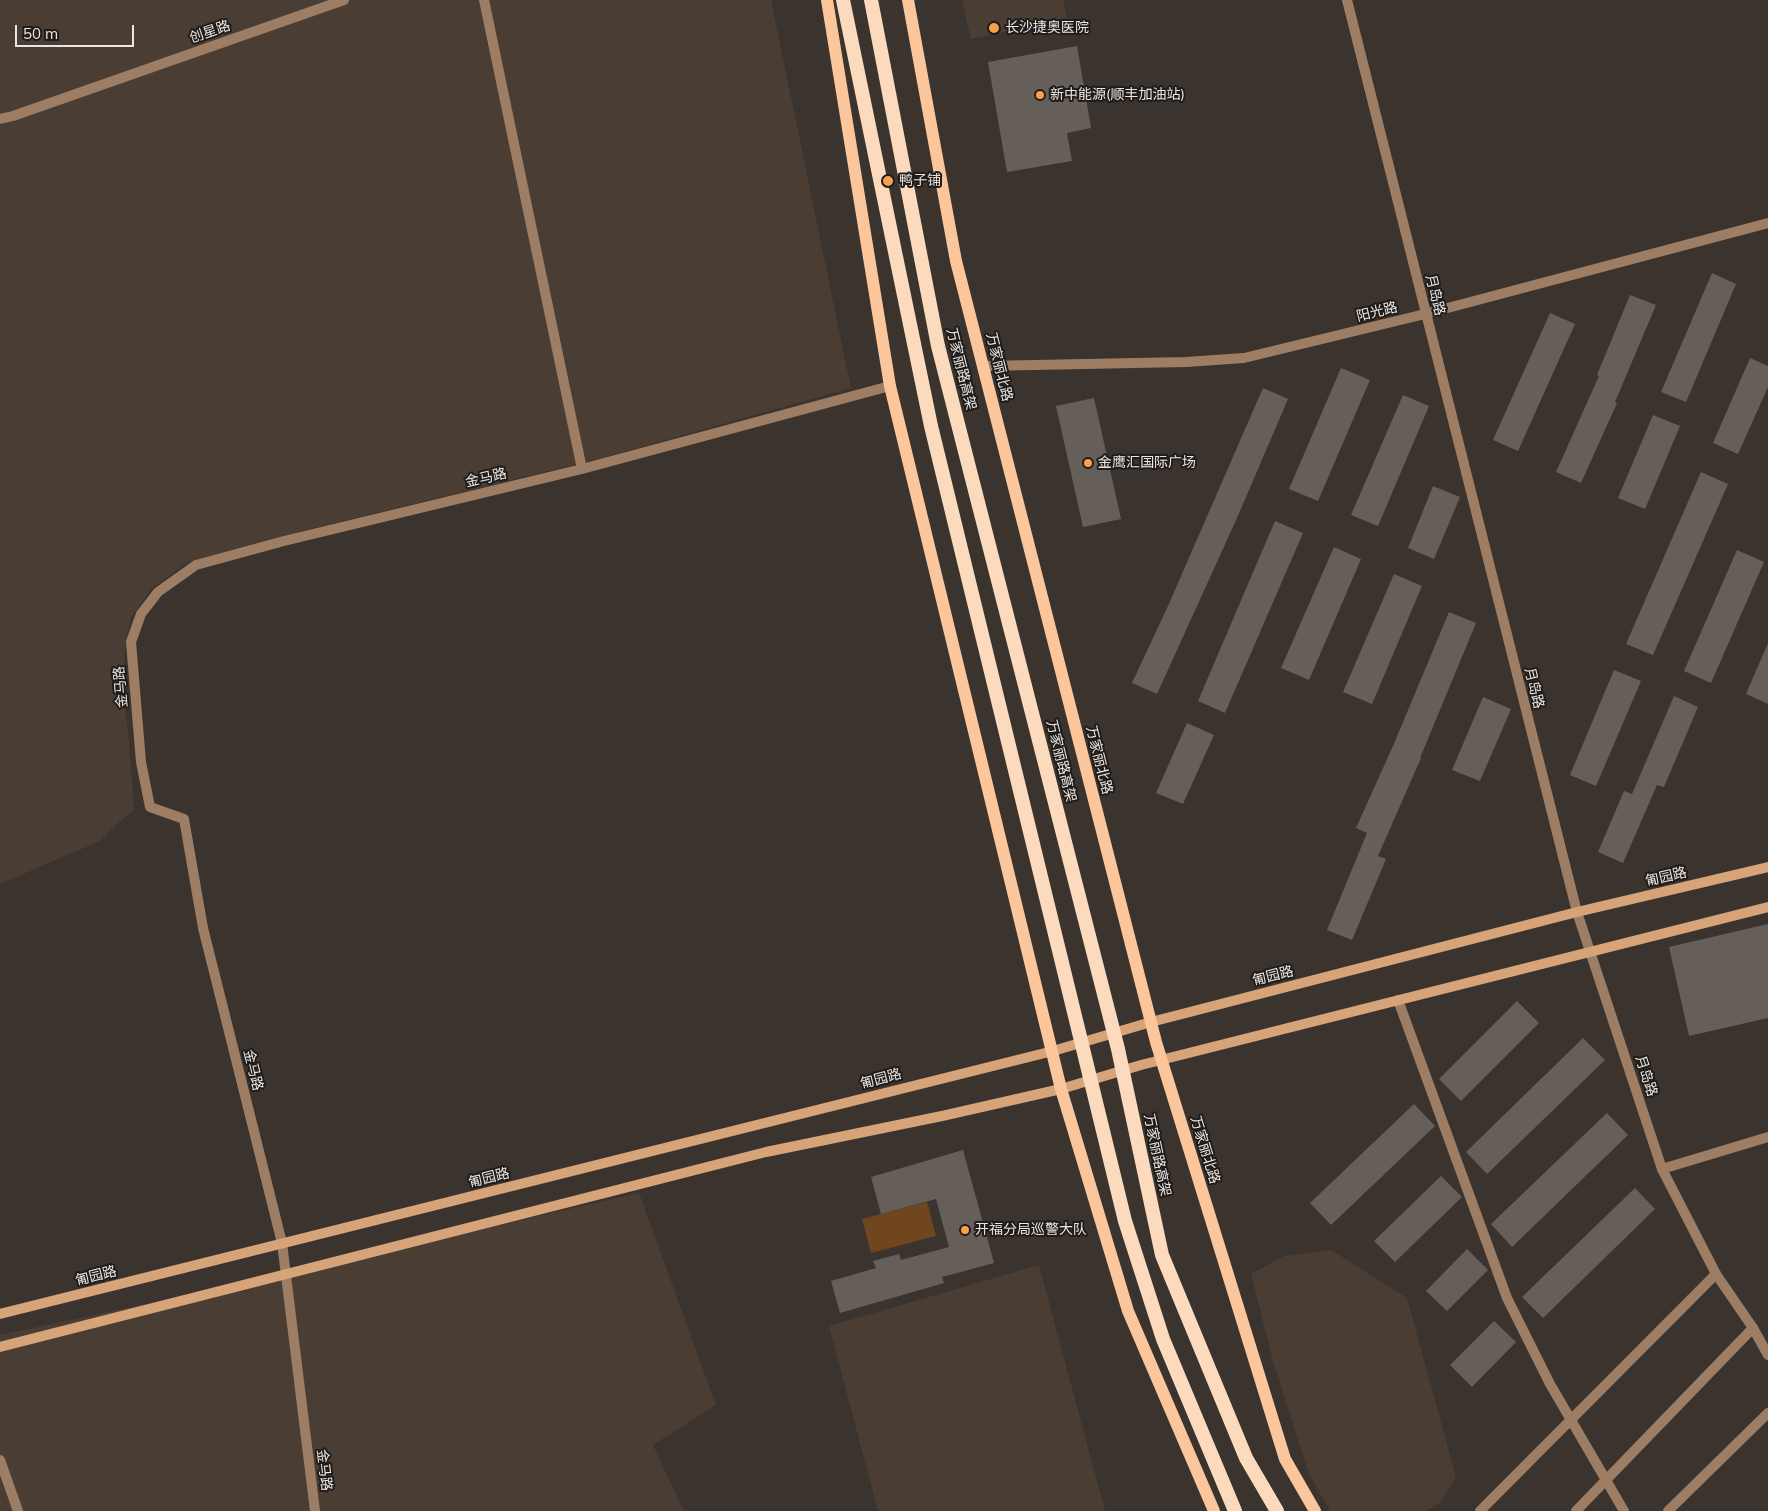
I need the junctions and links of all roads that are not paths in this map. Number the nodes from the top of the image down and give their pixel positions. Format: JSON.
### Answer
{"nodes":[{"id":1,"x":344,"y":0,"type":"edge"},
{"id":2,"x":484,"y":0,"type":"edge"},
{"id":3,"x":827,"y":0,"type":"edge"},
{"id":4,"x":843,"y":0,"type":"edge"},
{"id":5,"x":871,"y":0,"type":"edge"},
{"id":6,"x":908,"y":0,"type":"edge"},
{"id":7,"x":1347,"y":0,"type":"edge"},
{"id":8,"x":0,"y":119,"type":"edge"},
{"id":9,"x":1768,"y":223,"type":"edge"},
{"id":10,"x":1425,"y":314,"type":"junction"},
{"id":11,"x":983,"y":366,"type":"junction"},
{"id":12,"x":890,"y":386,"type":"junction"},
{"id":13,"x":582,"y":469,"type":"junction"},
{"id":14,"x":1768,"y":867,"type":"edge"},
{"id":15,"x":1768,"y":906,"type":"edge"},
{"id":16,"x":1577,"y":912,"type":"junction"},
{"id":17,"x":1591,"y":951,"type":"junction"},
{"id":18,"x":1398,"y":1000,"type":"junction"},
{"id":19,"x":1151,"y":1022,"type":"junction"},
{"id":20,"x":1053,"y":1051,"type":"junction"},
{"id":21,"x":1162,"y":1060,"type":"junction"},
{"id":22,"x":1061,"y":1089,"type":"junction"},
{"id":23,"x":1768,"y":1136,"type":"edge"},
{"id":24,"x":1662,"y":1169,"type":"junction"},
{"id":25,"x":282,"y":1244,"type":"junction"},
{"id":26,"x":286,"y":1274,"type":"junction"},
{"id":27,"x":1716,"y":1274,"type":"junction"},
{"id":28,"x":0,"y":1314,"type":"edge"},
{"id":29,"x":1753,"y":1328,"type":"junction"},
{"id":30,"x":0,"y":1347,"type":"edge"},
{"id":31,"x":1768,"y":1355,"type":"edge"},
{"id":32,"x":1768,"y":1413,"type":"edge"},
{"id":33,"x":1571,"y":1421,"type":"junction"},
{"id":34,"x":0,"y":1460,"type":"edge"},
{"id":35,"x":1606,"y":1481,"type":"junction"},
{"id":36,"x":18,"y":1511,"type":"edge"},
{"id":37,"x":315,"y":1511,"type":"edge"},
{"id":38,"x":1214,"y":1511,"type":"edge"},
{"id":39,"x":1235,"y":1511,"type":"edge"},
{"id":40,"x":1277,"y":1511,"type":"edge"},
{"id":41,"x":1315,"y":1511,"type":"edge"},
{"id":42,"x":1480,"y":1511,"type":"edge"},
{"id":43,"x":1576,"y":1511,"type":"edge"},
{"id":44,"x":1624,"y":1511,"type":"edge"},
{"id":45,"x":1668,"y":1511,"type":"edge"}],
"edges":[{"from":1,"to":8,"type":"street","name":"创星路"},
{"from":2,"to":13,"type":"street"},
{"from":3,"to":12,"type":"main road"},
{"from":4,"to":39,"type":"highway","bridge":true},
{"from":5,"to":40,"type":"highway","name":"万家丽路高架","bridge":true},
{"from":6,"to":11,"type":"main road","name":"万家丽北路"},
{"from":7,"to":10,"type":"street","name":"月岛路"},
{"from":9,"to":10,"type":"street","name":"阳光路"},
{"from":10,"to":11,"type":"street","name":"阳光路"},
{"from":10,"to":16,"type":"street","name":"月岛路"},
{"from":11,"to":19,"type":"main road","name":"万家丽北路"},
{"from":12,"to":13,"type":"street","name":"金马路"},
{"from":12,"to":20,"type":"main road"},
{"from":13,"to":25,"type":"street","name":"金马路"},
{"from":14,"to":16,"type":"main road","name":"匍园路"},
{"from":15,"to":17,"type":"main road"},
{"from":16,"to":17,"type":"street","name":"月岛路"},
{"from":16,"to":19,"type":"main road","name":"匍园路"},
{"from":17,"to":18,"type":"main road"},
{"from":17,"to":24,"type":"street","name":"月岛路"},
{"from":18,"to":21,"type":"main road"},
{"from":18,"to":33,"type":"street"},
{"from":19,"to":20,"type":"main road","name":"匍园路"},
{"from":19,"to":21,"type":"main road","name":"万家丽北路"},
{"from":20,"to":22,"type":"main road"},
{"from":20,"to":25,"type":"main road","name":"匍园路"},
{"from":21,"to":22,"type":"main road"},
{"from":21,"to":41,"type":"main road","name":"万家丽北路"},
{"from":22,"to":26,"type":"main road"},
{"from":22,"to":38,"type":"main road"},
{"from":23,"to":24,"type":"street"},
{"from":24,"to":27,"type":"street","name":"月岛路"},
{"from":25,"to":26,"type":"street","name":"金马路"},
{"from":25,"to":28,"type":"main road","name":"匍园路"},
{"from":26,"to":30,"type":"main road"},
{"from":26,"to":37,"type":"street","name":"金马路"},
{"from":27,"to":29,"type":"street","name":"月岛路"},
{"from":27,"to":33,"type":"street"},
{"from":29,"to":31,"type":"street","name":"月岛路"},
{"from":29,"to":35,"type":"street"},
{"from":32,"to":45,"type":"street"},
{"from":33,"to":35,"type":"street"},
{"from":33,"to":42,"type":"street"},
{"from":34,"to":36,"type":"street"},
{"from":35,"to":43,"type":"street"},
{"from":35,"to":44,"type":"street"}]}
